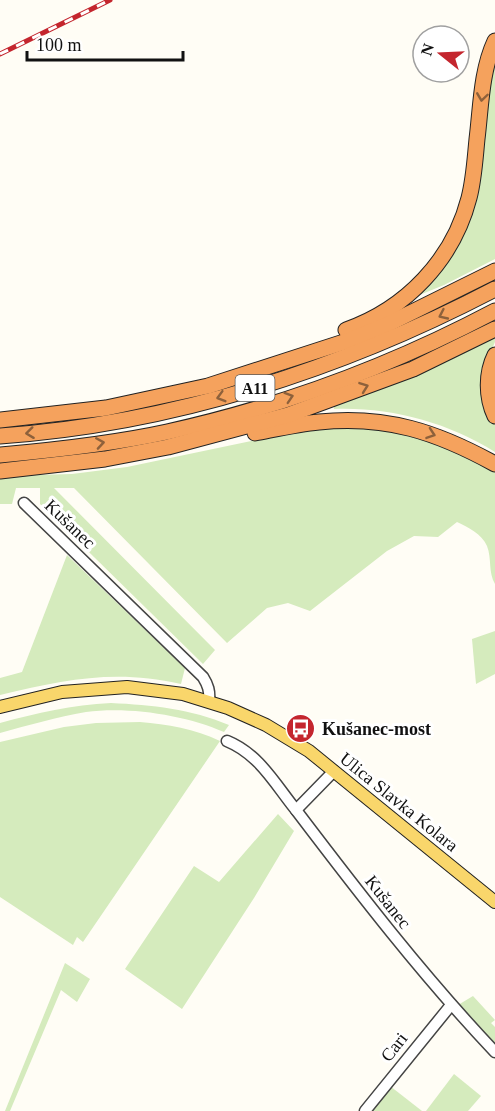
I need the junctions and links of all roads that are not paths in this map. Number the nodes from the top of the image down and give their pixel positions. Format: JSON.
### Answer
{"nodes":[{"id":1,"x":495,"y":41,"type":"edge"},
{"id":2,"x":495,"y":271,"type":"edge"},
{"id":3,"x":495,"y":289,"type":"edge"},
{"id":4,"x":495,"y":311,"type":"edge"},
{"id":5,"x":495,"y":329,"type":"edge"},
{"id":6,"x":495,"y":355,"type":"edge"},
{"id":7,"x":256,"y":369,"type":"junction"},
{"id":8,"x":495,"y":416,"type":"edge"},
{"id":9,"x":0,"y":420,"type":"edge"},
{"id":10,"x":0,"y":436,"type":"edge"},
{"id":11,"x":168,"y":447,"type":"junction"},
{"id":12,"x":0,"y":454,"type":"edge"},
{"id":13,"x":495,"y":464,"type":"edge"},
{"id":14,"x":0,"y":471,"type":"edge"},
{"id":15,"x":24,"y":503,"type":"dead end"},
{"id":16,"x":209,"y":701,"type":"junction"},
{"id":17,"x":0,"y":707,"type":"edge"},
{"id":18,"x":227,"y":741,"type":"dead end"},
{"id":19,"x":333,"y":771,"type":"junction"},
{"id":20,"x":296,"y":810,"type":"junction"},
{"id":21,"x":495,"y":902,"type":"edge"},
{"id":22,"x":451,"y":1005,"type":"junction"},
{"id":23,"x":495,"y":1052,"type":"edge"},
{"id":24,"x":365,"y":1111,"type":"edge"}],
"edges":[{"from":1,"to":7,"type":"highway","one_way":true},
{"from":2,"to":7,"type":"highway"},
{"from":3,"to":10,"type":"highway","number":"A11","one_way":true},
{"from":12,"to":4,"type":"highway","number":"A11","one_way":true},
{"from":11,"to":5,"type":"highway","one_way":true},
{"from":6,"to":8,"type":"highway"},
{"from":7,"to":9,"type":"highway"},
{"from":11,"to":13,"type":"highway","one_way":true},
{"from":11,"to":14,"type":"highway"},
{"from":15,"to":16,"type":"street","name":"Kušanec"},
{"from":16,"to":17,"type":"main road","name":"Ulica Slavka Kolara"},
{"from":16,"to":19,"type":"main road","name":"Ulica Slavka Kolara"},
{"from":18,"to":20,"type":"street","name":"Kušanec"},
{"from":19,"to":20,"type":"street"},
{"from":19,"to":21,"type":"main road","name":"Ulica Slavka Kolara"},
{"from":20,"to":22,"type":"street","name":"Kušanec"},
{"from":22,"to":23,"type":"street","name":"Kušanec"},
{"from":22,"to":24,"type":"street","name":"Cari"}]}
